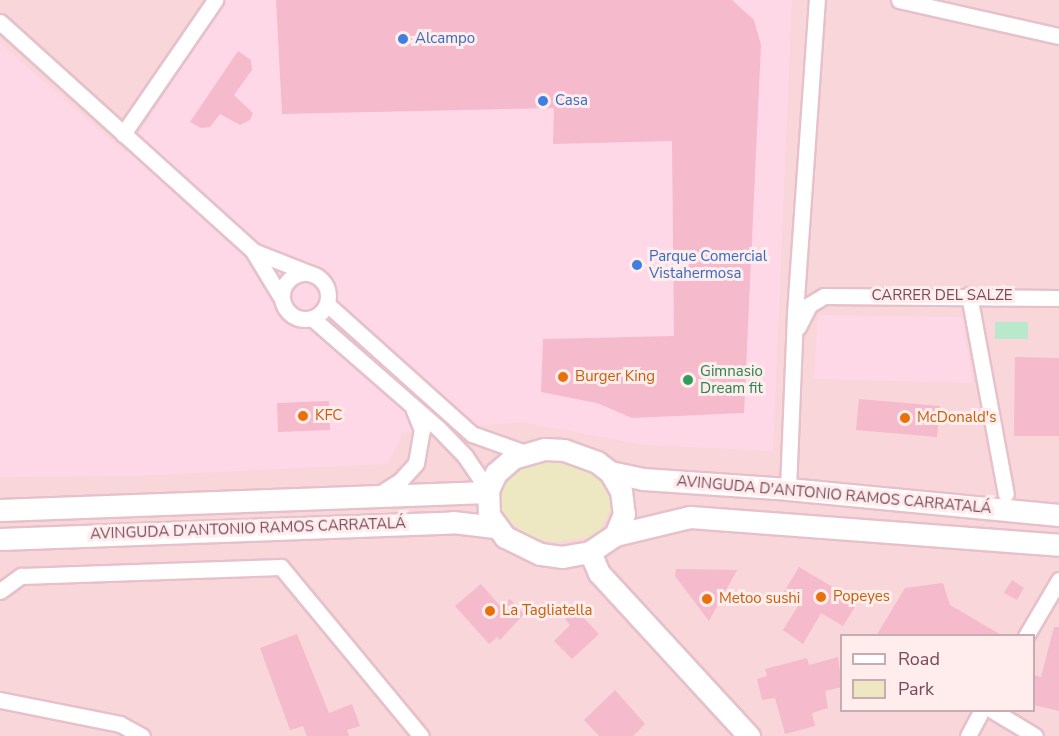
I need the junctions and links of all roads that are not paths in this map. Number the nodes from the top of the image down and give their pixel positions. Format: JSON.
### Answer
{"nodes":[{"id":1,"x":215,"y":0,"type":"edge"},
{"id":2,"x":817,"y":0,"type":"edge"},
{"id":3,"x":899,"y":0,"type":"edge"},
{"id":4,"x":0,"y":22,"type":"edge"},
{"id":5,"x":1059,"y":36,"type":"edge"},
{"id":6,"x":123,"y":134,"type":"junction"},
{"id":7,"x":253,"y":251,"type":"junction"},
{"id":8,"x":800,"y":261,"type":"junction"},
{"id":9,"x":309,"y":273,"type":"junction"},
{"id":10,"x":969,"y":295,"type":"junction"},
{"id":11,"x":824,"y":296,"type":"junction"},
{"id":12,"x":1059,"y":298,"type":"edge"},
{"id":13,"x":282,"y":299,"type":"junction"},
{"id":14,"x":327,"y":304,"type":"junction"},
{"id":15,"x":312,"y":318,"type":"junction"},
{"id":16,"x":797,"y":330,"type":"junction"},
{"id":17,"x":410,"y":402,"type":"junction"},
{"id":18,"x":525,"y":453,"type":"junction"},
{"id":19,"x":610,"y":472,"type":"junction"},
{"id":20,"x":788,"y":489,"type":"junction"},
{"id":21,"x":488,"y":491,"type":"junction"},
{"id":22,"x":1006,"y":494,"type":"dead end"},
{"id":23,"x":375,"y":496,"type":"junction"},
{"id":24,"x":0,"y":510,"type":"edge"},
{"id":25,"x":1059,"y":515,"type":"edge"},
{"id":26,"x":495,"y":527,"type":"junction"},
{"id":27,"x":615,"y":536,"type":"junction"},
{"id":28,"x":0,"y":539,"type":"edge"},
{"id":29,"x":1059,"y":545,"type":"edge"},
{"id":30,"x":590,"y":552,"type":"junction"},
{"id":31,"x":1059,"y":580,"type":"edge"},
{"id":32,"x":0,"y":591,"type":"edge"},
{"id":33,"x":1027,"y":634,"type":"edge"},
{"id":34,"x":0,"y":700,"type":"edge"},
{"id":35,"x":981,"y":712,"type":"edge"},
{"id":36,"x":994,"y":712,"type":"edge"},
{"id":37,"x":142,"y":736,"type":"edge"},
{"id":38,"x":421,"y":736,"type":"edge"},
{"id":39,"x":749,"y":736,"type":"edge"},
{"id":40,"x":968,"y":736,"type":"edge"},
{"id":41,"x":1035,"y":736,"type":"edge"}],
"edges":[{"from":1,"to":6,"type":"street"},
{"from":2,"to":8,"type":"street"},
{"from":3,"to":5,"type":"street"},
{"from":4,"to":6,"type":"street"},
{"from":6,"to":7,"type":"street"},
{"from":7,"to":9,"type":"street"},
{"from":7,"to":13,"type":"street"},
{"from":8,"to":11,"type":"street"},
{"from":8,"to":16,"type":"street"},
{"from":9,"to":13,"type":"street"},
{"from":9,"to":14,"type":"street"},
{"from":10,"to":11,"type":"street","name":"CARRER DEL SALZE"},
{"from":10,"to":12,"type":"street","name":"CARRER DEL SALZE"},
{"from":10,"to":22,"type":"street"},
{"from":11,"to":16,"type":"street"},
{"from":13,"to":15,"type":"street"},
{"from":14,"to":15,"type":"street"},
{"from":14,"to":18,"type":"street"},
{"from":15,"to":17,"type":"street"},
{"from":16,"to":20,"type":"street"},
{"from":17,"to":21,"type":"street"},
{"from":17,"to":23,"type":"street"},
{"from":18,"to":19,"type":"main road"},
{"from":18,"to":21,"type":"main road"},
{"from":19,"to":20,"type":"main road","name":"AVINGUDA D'ANTONIO RAMOS CARRATALÁ"},
{"from":19,"to":27,"type":"main road"},
{"from":20,"to":25,"type":"main road","name":"AVINGUDA D'ANTONIO RAMOS CARRATALÁ"},
{"from":21,"to":23,"type":"main road","name":"AVINGUDA D'ANTONIO RAMOS CARRATALÁ"},
{"from":21,"to":26,"type":"main road"},
{"from":23,"to":24,"type":"main road","name":"AVINGUDA D'ANTONIO RAMOS CARRATALÁ"},
{"from":26,"to":28,"type":"main road","name":"AVINGUDA D'ANTONIO RAMOS CARRATALÁ"},
{"from":26,"to":30,"type":"main road"},
{"from":27,"to":29,"type":"main road","name":"AVINGUDA D'ANTONIO RAMOS CARRATALÁ"},
{"from":27,"to":30,"type":"main road"},
{"from":30,"to":39,"type":"main road"},
{"from":31,"to":33,"type":"street"},
{"from":32,"to":38,"type":"street"},
{"from":34,"to":37,"type":"street"},
{"from":35,"to":40,"type":"street"},
{"from":36,"to":41,"type":"street"}]}
